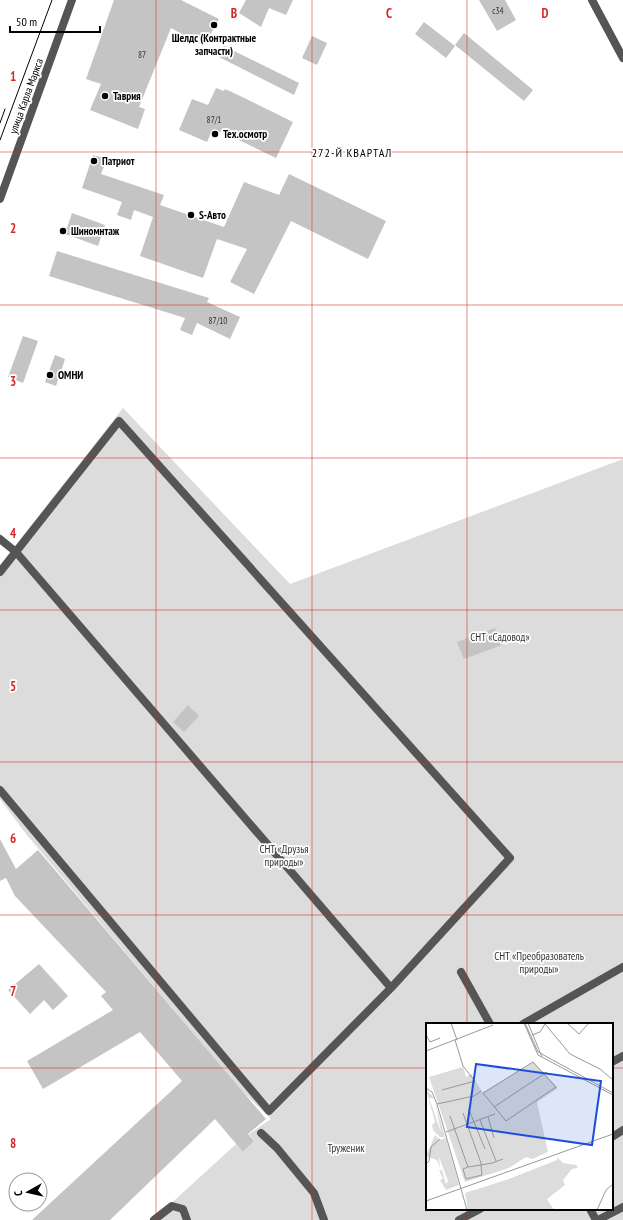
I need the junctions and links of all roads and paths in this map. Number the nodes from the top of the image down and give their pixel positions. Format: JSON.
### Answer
{"nodes":[{"id":1,"x":72,"y":0,"type":"edge"},
{"id":2,"x":592,"y":0,"type":"edge"},
{"id":3,"x":623,"y":58,"type":"edge"},
{"id":4,"x":0,"y":199,"type":"edge"},
{"id":5,"x":0,"y":539,"type":"edge"},
{"id":6,"x":16,"y":552,"type":"junction"},
{"id":7,"x":0,"y":572,"type":"edge"},
{"id":8,"x":0,"y":790,"type":"edge"},
{"id":9,"x":623,"y":967,"type":"edge"},
{"id":10,"x":461,"y":972,"type":"dead end"},
{"id":11,"x":390,"y":988,"type":"junction"},
{"id":12,"x":489,"y":1023,"type":"edge"},
{"id":13,"x":525,"y":1023,"type":"edge"},
{"id":14,"x":623,"y":1056,"type":"edge"},
{"id":15,"x":613,"y":1061,"type":"edge"},
{"id":16,"x":623,"y":1130,"type":"edge"},
{"id":17,"x":261,"y":1133,"type":"dead end"},
{"id":18,"x":613,"y":1136,"type":"edge"},
{"id":19,"x":623,"y":1207,"type":"edge"},
{"id":20,"x":478,"y":1210,"type":"edge"},
{"id":21,"x":591,"y":1210,"type":"edge"},
{"id":22,"x":154,"y":1220,"type":"edge"},
{"id":23,"x":187,"y":1220,"type":"edge"},
{"id":24,"x":324,"y":1220,"type":"edge"},
{"id":25,"x":459,"y":1220,"type":"edge"},
{"id":26,"x":597,"y":1220,"type":"edge"}],
"edges":[{"from":1,"to":4,"type":"street","name":"улица Карла Маркса"},
{"from":2,"to":3,"type":"street"},
{"from":5,"to":6,"type":"street"},
{"from":6,"to":7,"type":"street"},
{"from":6,"to":11,"type":"street"},
{"from":6,"to":11,"type":"street"},
{"from":8,"to":11,"type":"street"},
{"from":9,"to":13,"type":"street"},
{"from":10,"to":12,"type":"street"},
{"from":14,"to":15,"type":"street"},
{"from":16,"to":18,"type":"street"},
{"from":17,"to":24,"type":"street"},
{"from":19,"to":26,"type":"street"},
{"from":20,"to":25,"type":"street"},
{"from":21,"to":26,"type":"street"},
{"from":22,"to":23,"type":"street"}]}
